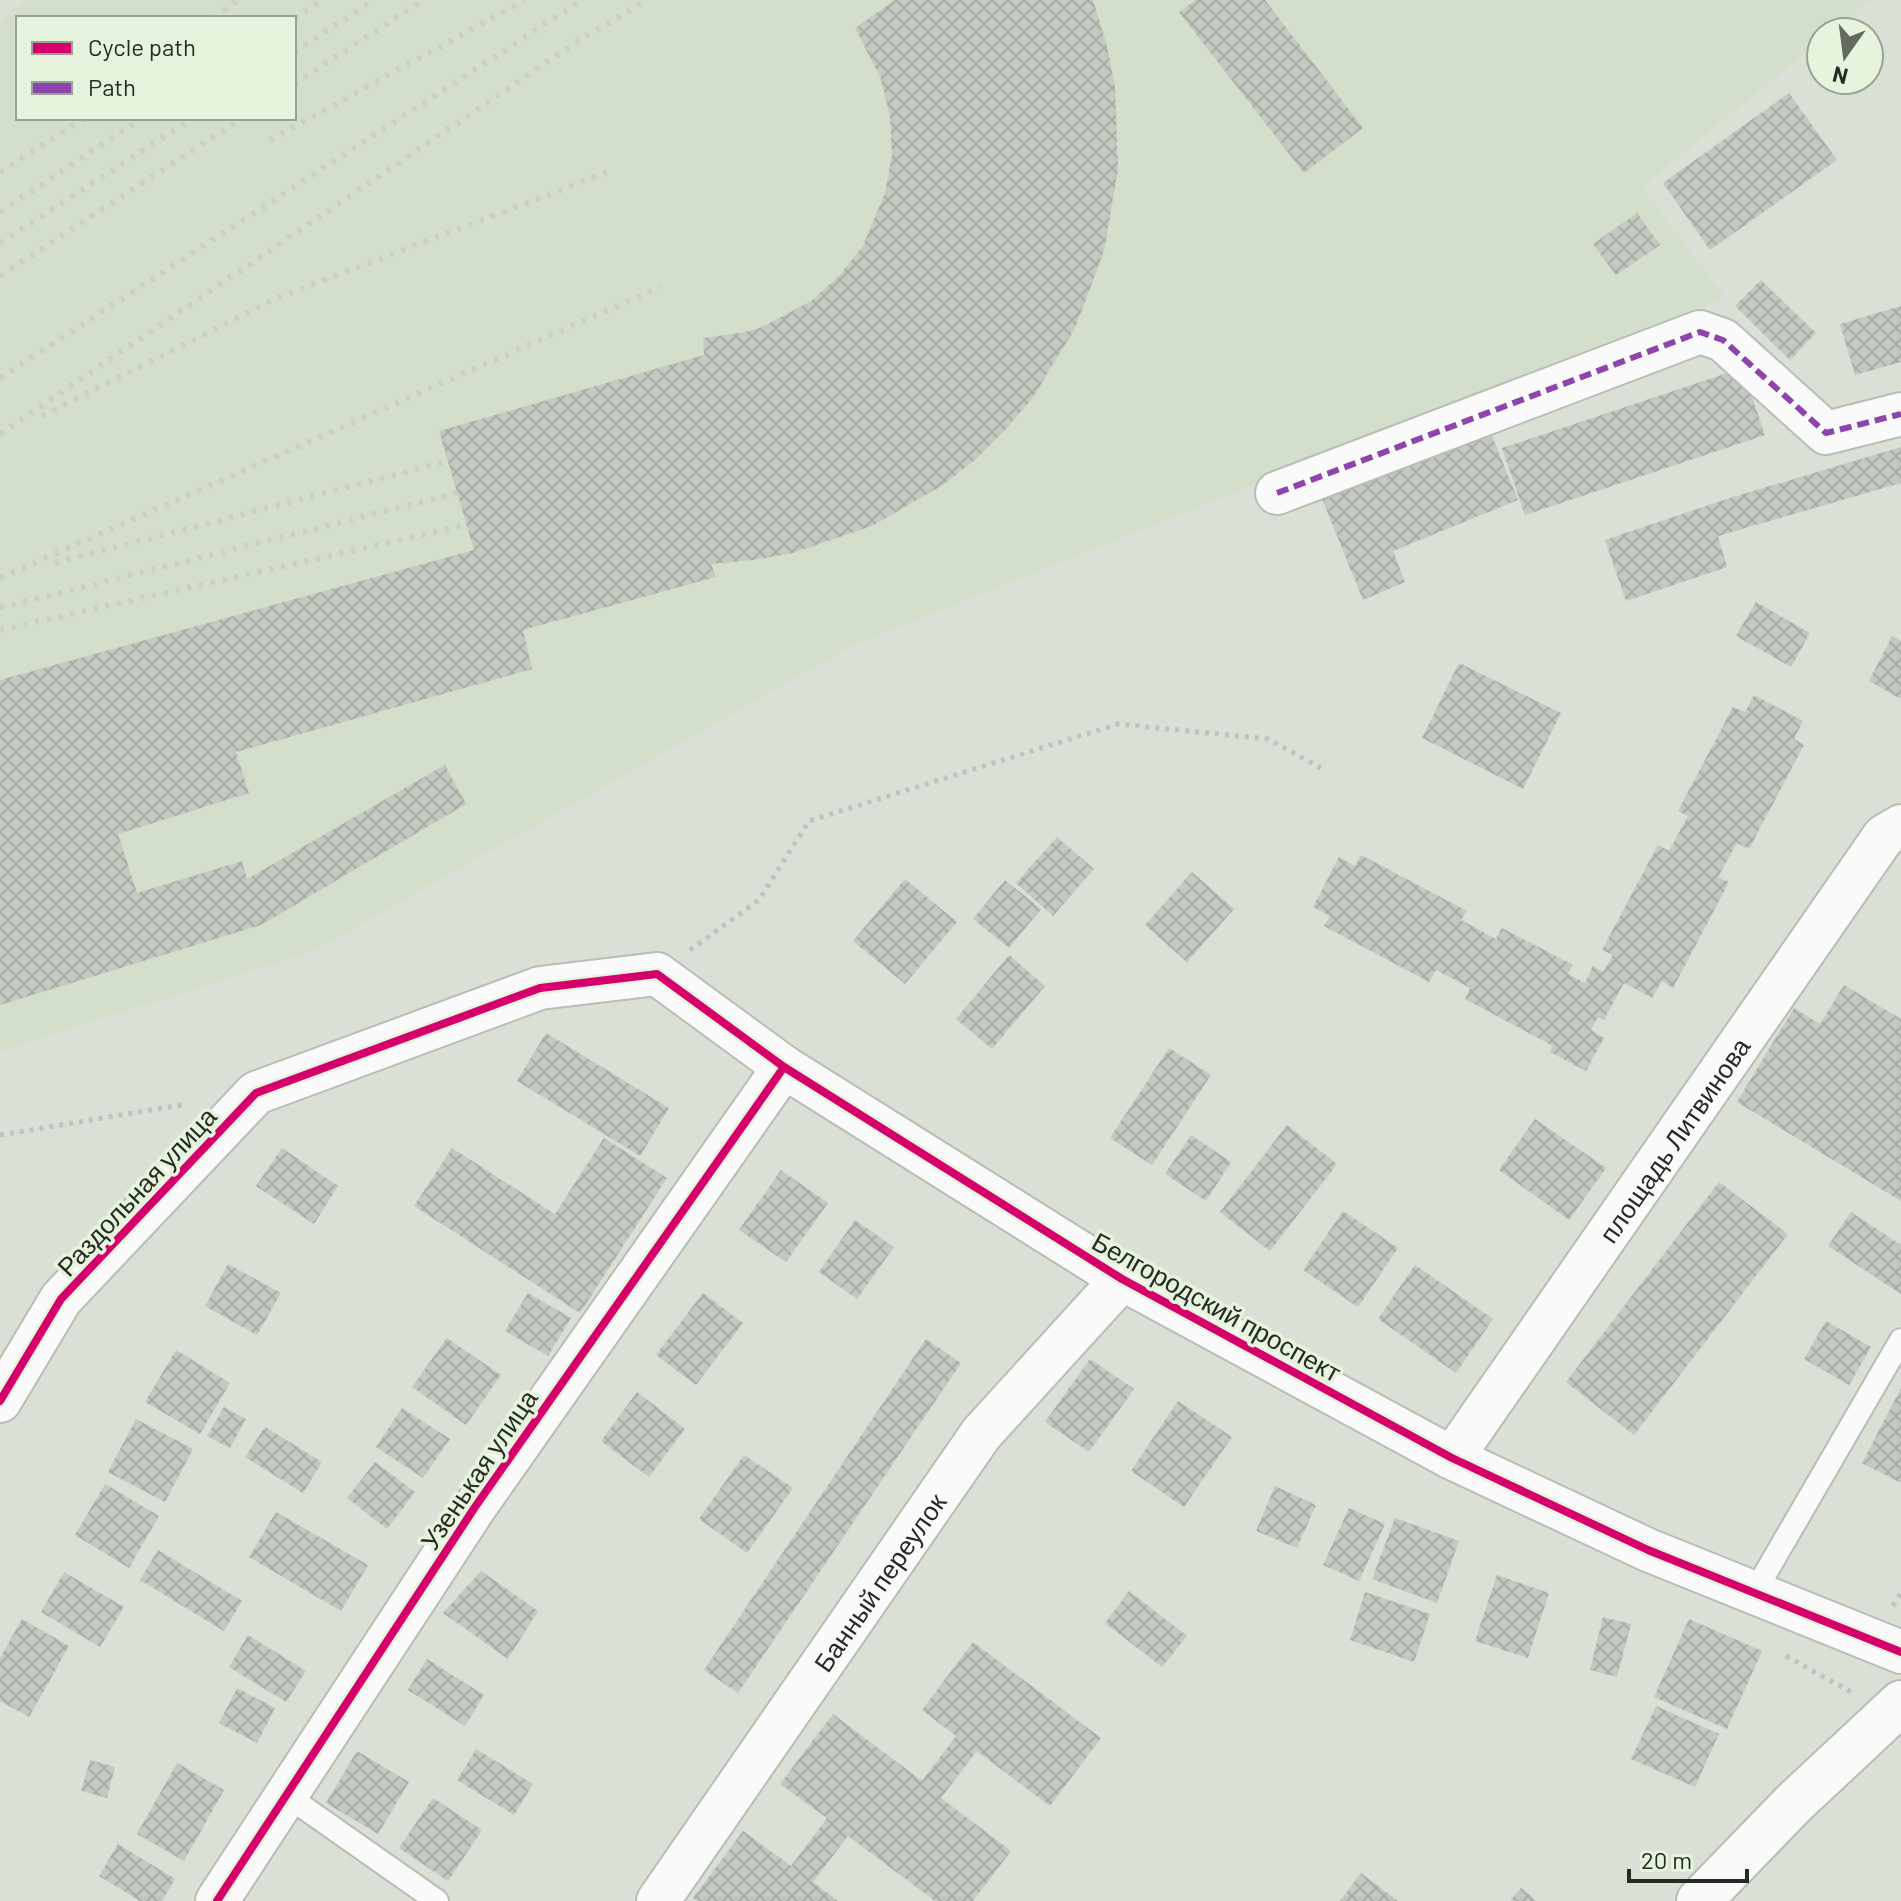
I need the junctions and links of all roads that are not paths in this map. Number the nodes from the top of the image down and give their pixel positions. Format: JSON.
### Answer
{"nodes":[{"id":1,"x":1901,"y":414,"type":"edge"},
{"id":2,"x":1277,"y":493,"type":"dead end"},
{"id":3,"x":1901,"y":826,"type":"edge"},
{"id":4,"x":784,"y":1067,"type":"junction"},
{"id":5,"x":256,"y":1093,"type":"joint"},
{"id":6,"x":1122,"y":1279,"type":"junction"},
{"id":7,"x":1901,"y":1340,"type":"edge"},
{"id":8,"x":0,"y":1401,"type":"edge"},
{"id":9,"x":1452,"y":1458,"type":"junction"},
{"id":10,"x":1754,"y":1593,"type":"junction"},
{"id":11,"x":1901,"y":1652,"type":"edge"},
{"id":12,"x":1896,"y":1708,"type":"edge"},
{"id":13,"x":286,"y":1795,"type":"junction"},
{"id":14,"x":217,"y":1901,"type":"edge"},
{"id":15,"x":437,"y":1901,"type":"edge"},
{"id":16,"x":658,"y":1901,"type":"edge"},
{"id":17,"x":1699,"y":1901,"type":"edge"}],
"edges":[{"from":1,"to":2,"type":"street"},
{"from":3,"to":9,"type":"street","name":"площадь Литвинова"},
{"from":4,"to":5,"type":"street","name":"Белгородский проспект"},
{"from":4,"to":6,"type":"street","name":"Белгородский проспект"},
{"from":4,"to":13,"type":"street","name":"Узенькая улица"},
{"from":5,"to":8,"type":"street","name":"Раздольная улица"},
{"from":6,"to":9,"type":"street","name":"Белгородский проспект"},
{"from":6,"to":16,"type":"street","name":"Банный переулок"},
{"from":7,"to":10,"type":"lane"},
{"from":9,"to":10,"type":"street","name":"Белгородский проспект"},
{"from":10,"to":11,"type":"street","name":"Белгородский проспект"},
{"from":12,"to":17,"type":"main road"},
{"from":13,"to":14,"type":"street","name":"Узенькая улица"},
{"from":13,"to":15,"type":"lane"}]}
